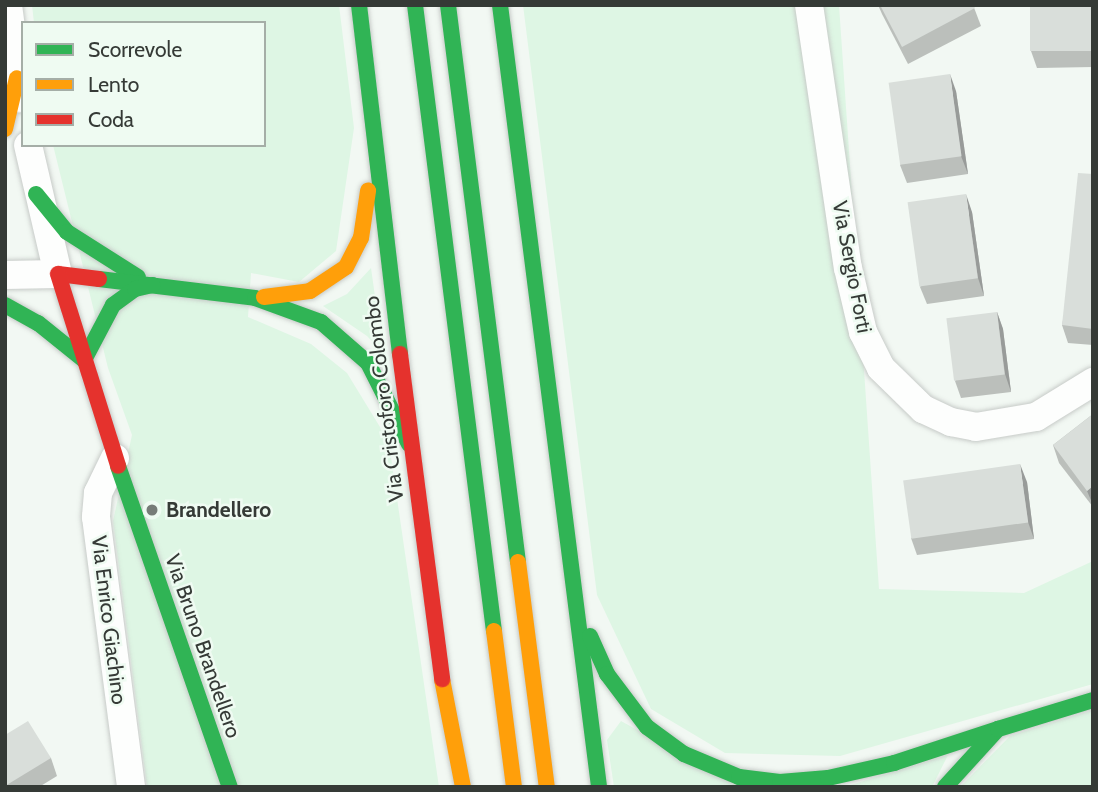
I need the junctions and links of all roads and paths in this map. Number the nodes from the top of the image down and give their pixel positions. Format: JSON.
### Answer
{"nodes":[{"id":1,"x":8,"y":5,"type":"edge"},
{"id":2,"x":359,"y":5,"type":"edge"},
{"id":3,"x":415,"y":5,"type":"edge"},
{"id":4,"x":448,"y":5,"type":"edge"},
{"id":5,"x":500,"y":5,"type":"edge"},
{"id":6,"x":812,"y":8,"type":"edge"},
{"id":7,"x":17,"y":78,"type":"junction"},
{"id":8,"x":21,"y":102,"type":"edge"},
{"id":9,"x":373,"y":114,"type":"junction"},
{"id":10,"x":5,"y":129,"type":"edge"},
{"id":11,"x":28,"y":147,"type":"edge"},
{"id":12,"x":36,"y":194,"type":"junction"},
{"id":13,"x":58,"y":274,"type":"junction"},
{"id":14,"x":5,"y":275,"type":"edge"},
{"id":15,"x":153,"y":285,"type":"junction"},
{"id":16,"x":255,"y":298,"type":"junction"},
{"id":17,"x":5,"y":305,"type":"edge"},
{"id":18,"x":84,"y":360,"type":"junction"},
{"id":19,"x":1093,"y":382,"type":"edge"},
{"id":20,"x":409,"y":444,"type":"junction"},
{"id":21,"x":115,"y":458,"type":"junction"},
{"id":22,"x":576,"y":601,"type":"junction"},
{"id":23,"x":1093,"y":699,"type":"edge"},
{"id":24,"x":998,"y":729,"type":"junction"},
{"id":25,"x":131,"y":787,"type":"edge"},
{"id":26,"x":230,"y":787,"type":"edge"},
{"id":27,"x":463,"y":787,"type":"edge"},
{"id":28,"x":513,"y":787,"type":"edge"},
{"id":29,"x":547,"y":787,"type":"edge"},
{"id":30,"x":599,"y":787,"type":"edge"},
{"id":31,"x":945,"y":787,"type":"edge"}],
"edges":[{"from":1,"to":7,"type":"street"},
{"from":2,"to":9,"type":"main road","name":"Via Cristoforo Colombo"},
{"from":3,"to":28,"type":"main road"},
{"from":4,"to":29,"type":"main road"},
{"from":5,"to":22,"type":"main road"},
{"from":6,"to":19,"type":"street","name":"Via Sergio Forti"},
{"from":7,"to":8,"type":"street"},
{"from":7,"to":10,"type":"main road"},
{"from":9,"to":16,"type":"main road"},
{"from":9,"to":20,"type":"main road","name":"Via Cristoforo Colombo"},
{"from":11,"to":12,"type":"street"},
{"from":12,"to":13,"type":"street"},
{"from":12,"to":15,"type":"main road"},
{"from":13,"to":14,"type":"street"},
{"from":13,"to":15,"type":"main road"},
{"from":13,"to":18,"type":"main road","name":"Via Bruno Brandellero"},
{"from":15,"to":16,"type":"main road"},
{"from":15,"to":18,"type":"main road"},
{"from":16,"to":20,"type":"main road"},
{"from":17,"to":18,"type":"main road"},
{"from":18,"to":21,"type":"main road","name":"Via Bruno Brandellero"},
{"from":20,"to":27,"type":"main road","name":"Via Cristoforo Colombo"},
{"from":21,"to":25,"type":"street","name":"Via Enrico Giachino"},
{"from":21,"to":26,"type":"main road","name":"Via Bruno Brandellero"},
{"from":22,"to":24,"type":"main road"},
{"from":22,"to":30,"type":"main road"},
{"from":23,"to":24,"type":"main road"},
{"from":24,"to":31,"type":"main road"}]}
